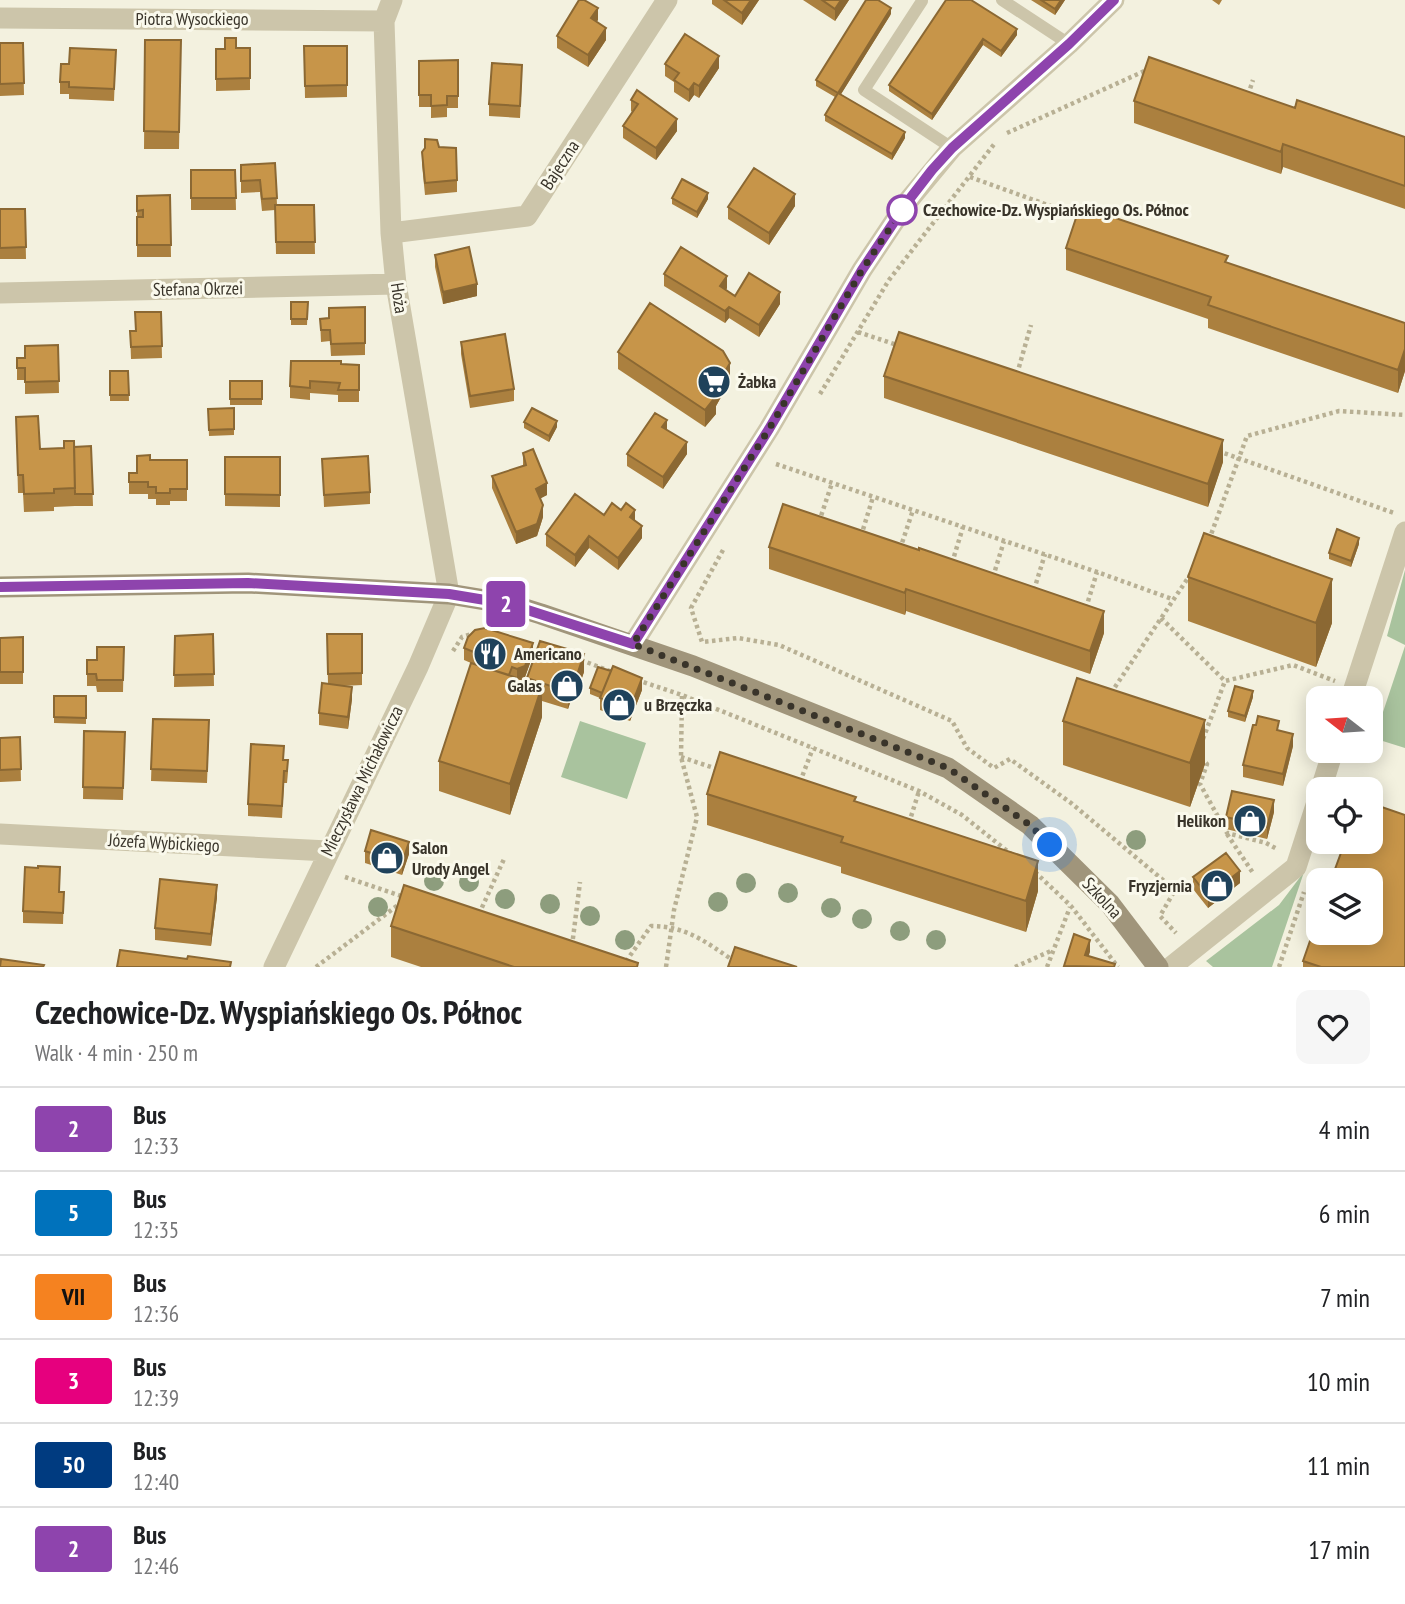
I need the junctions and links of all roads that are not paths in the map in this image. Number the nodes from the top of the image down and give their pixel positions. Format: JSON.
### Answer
{"nodes":[{"id":1,"x":393,"y":0,"type":"edge"},
{"id":2,"x":667,"y":0,"type":"edge"},
{"id":3,"x":1002,"y":0,"type":"edge"},
{"id":4,"x":922,"y":1,"type":"edge"},
{"id":5,"x":1110,"y":1,"type":"edge"},
{"id":6,"x":0,"y":18,"type":"edge"},
{"id":7,"x":384,"y":21,"type":"junction"},
{"id":8,"x":1069,"y":44,"type":"junction"},
{"id":9,"x":952,"y":148,"type":"junction"},
{"id":10,"x":391,"y":233,"type":"junction"},
{"id":11,"x":396,"y":284,"type":"junction"},
{"id":12,"x":0,"y":293,"type":"edge"},
{"id":13,"x":1400,"y":523,"type":"edge"},
{"id":14,"x":0,"y":587,"type":"edge"},
{"id":15,"x":449,"y":594,"type":"junction"},
{"id":16,"x":633,"y":644,"type":"junction"},
{"id":17,"x":1347,"y":686,"type":"edge"},
{"id":18,"x":0,"y":834,"type":"edge"},
{"id":19,"x":1306,"y":836,"type":"edge"},
{"id":20,"x":328,"y":851,"type":"junction"},
{"id":21,"x":274,"y":967,"type":"edge"},
{"id":22,"x":1158,"y":967,"type":"edge"},
{"id":23,"x":1171,"y":967,"type":"edge"}],
"edges":[{"from":1,"to":7,"type":"street","name":"Hoża"},
{"from":2,"to":10,"type":"street","name":"Bajeczna"},
{"from":3,"to":8,"type":"lane"},
{"from":4,"to":9,"type":"lane"},
{"from":5,"to":8,"type":"street"},
{"from":6,"to":7,"type":"street","name":"Piotra Wysockiego"},
{"from":7,"to":10,"type":"street","name":"Hoża"},
{"from":8,"to":9,"type":"street"},
{"from":9,"to":16,"type":"street"},
{"from":10,"to":11,"type":"street","name":"Hoża"},
{"from":11,"to":12,"type":"street","name":"Stefana Okrzei"},
{"from":11,"to":15,"type":"street","name":"Hoża"},
{"from":13,"to":17,"type":"street"},
{"from":14,"to":15,"type":"street","name":"Szkolna"},
{"from":15,"to":16,"type":"street","name":"Szkolna"},
{"from":15,"to":20,"type":"street","name":"Mieczysława Michałowicza"},
{"from":16,"to":22,"type":"street","name":"Szkolna"},
{"from":18,"to":20,"type":"street","name":"Józefa Wybickiego"},
{"from":19,"to":23,"type":"street"},
{"from":20,"to":21,"type":"street","name":"Mieczysława Michałowicza"}]}
